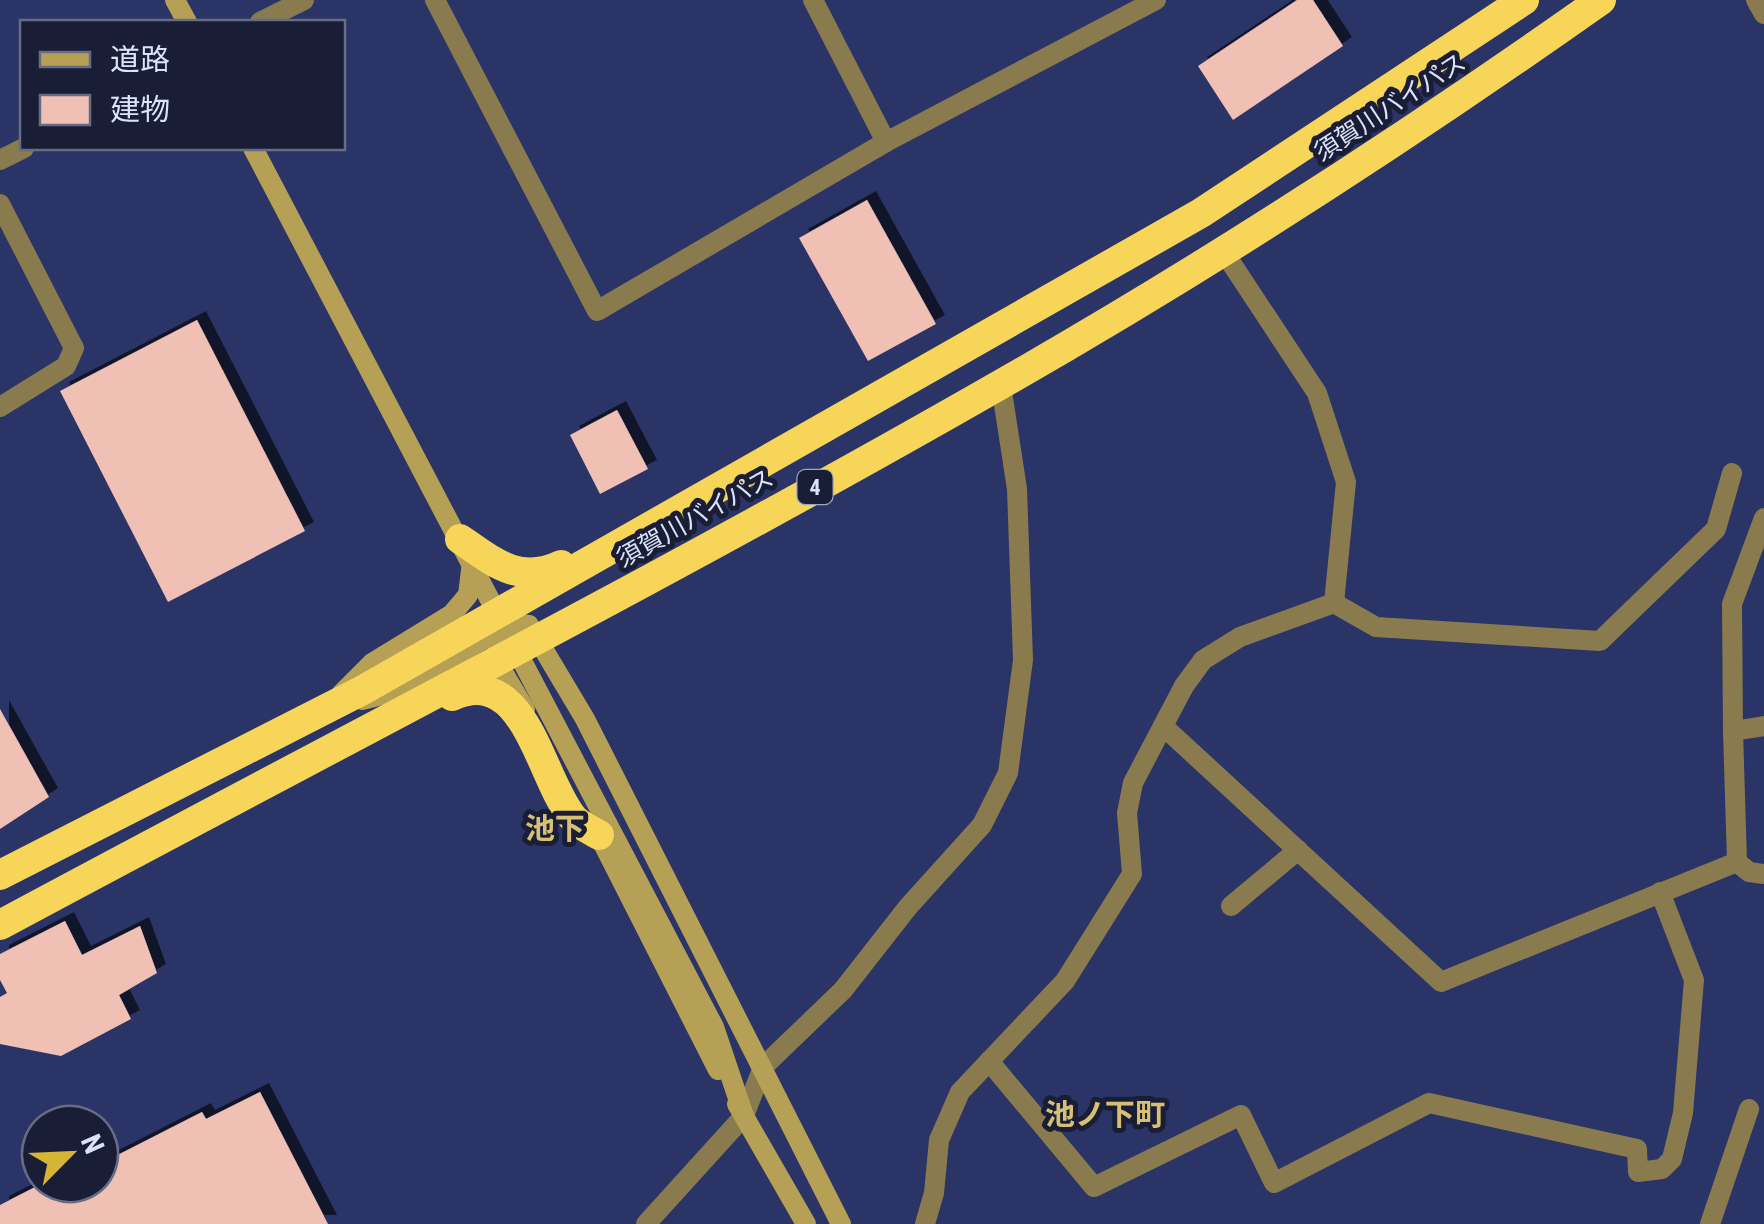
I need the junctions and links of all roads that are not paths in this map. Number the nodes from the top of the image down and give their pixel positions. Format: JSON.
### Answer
{"nodes":[{"id":1,"x":304,"y":0,"type":"edge"},
{"id":2,"x":435,"y":0,"type":"edge"},
{"id":3,"x":813,"y":0,"type":"edge"},
{"id":4,"x":1156,"y":0,"type":"edge"},
{"id":5,"x":1524,"y":0,"type":"edge"},
{"id":6,"x":1601,"y":0,"type":"edge"},
{"id":7,"x":1756,"y":0,"type":"edge"},
{"id":8,"x":1764,"y":14,"type":"edge"},
{"id":9,"x":264,"y":20,"type":"edge"},
{"id":10,"x":886,"y":142,"type":"junction"},
{"id":11,"x":254,"y":150,"type":"edge"},
{"id":12,"x":0,"y":204,"type":"edge"},
{"id":13,"x":1222,"y":249,"type":"junction"},
{"id":14,"x":1000,"y":385,"type":"junction"},
{"id":15,"x":0,"y":408,"type":"edge"},
{"id":16,"x":1732,"y":473,"type":"dead end"},
{"id":17,"x":1764,"y":518,"type":"edge"},
{"id":18,"x":660,"y":522,"type":"junction"},
{"id":19,"x":466,"y":550,"type":"junction"},
{"id":20,"x":660,"y":571,"type":"junction"},
{"id":21,"x":1334,"y":603,"type":"junction"},
{"id":22,"x":511,"y":635,"type":"junction"},
{"id":23,"x":326,"y":710,"type":"junction"},
{"id":24,"x":585,"y":719,"type":"junction"},
{"id":25,"x":1163,"y":726,"type":"junction"},
{"id":26,"x":1764,"y":726,"type":"edge"},
{"id":27,"x":1733,"y":731,"type":"junction"},
{"id":28,"x":341,"y":742,"type":"junction"},
{"id":29,"x":599,"y":836,"type":"junction"},
{"id":30,"x":1298,"y":850,"type":"junction"},
{"id":31,"x":1737,"y":862,"type":"junction"},
{"id":32,"x":1764,"y":874,"type":"edge"},
{"id":33,"x":0,"y":875,"type":"edge"},
{"id":34,"x":1660,"y":892,"type":"junction"},
{"id":35,"x":1232,"y":906,"type":"dead end"},
{"id":36,"x":0,"y":925,"type":"edge"},
{"id":37,"x":990,"y":1061,"type":"junction"},
{"id":38,"x":763,"y":1067,"type":"junction"},
{"id":39,"x":1749,"y":1108,"type":"dead end"},
{"id":40,"x":744,"y":1116,"type":"junction"},
{"id":41,"x":646,"y":1224,"type":"edge"},
{"id":42,"x":806,"y":1224,"type":"edge"},
{"id":43,"x":841,"y":1224,"type":"edge"},
{"id":44,"x":926,"y":1224,"type":"edge"},
{"id":45,"x":1710,"y":1224,"type":"edge"}],
"edges":[{"from":1,"to":9,"type":"street"},
{"from":2,"to":10,"type":"street"},
{"from":3,"to":10,"type":"street"},
{"from":4,"to":10,"type":"street"},
{"from":5,"to":18,"type":"highway","name":"須賀川バイパス","number":"4"},
{"from":6,"to":13,"type":"highway","name":"須賀川バイパス","number":"4"},
{"from":7,"to":8,"type":"street"},
{"from":11,"to":19,"type":"street"},
{"from":12,"to":15,"type":"street"},
{"from":13,"to":14,"type":"highway","name":"須賀川バイパス","number":"4"},
{"from":13,"to":21,"type":"street"},
{"from":14,"to":20,"type":"highway","name":"須賀川バイパス","number":"4"},
{"from":14,"to":38,"type":"street"},
{"from":16,"to":21,"type":"street"},
{"from":17,"to":27,"type":"street"},
{"from":18,"to":19,"type":"highway"},
{"from":18,"to":22,"type":"highway","name":"須賀川バイパス","number":"4"},
{"from":19,"to":22,"type":"street"},
{"from":19,"to":23,"type":"street"},
{"from":20,"to":22,"type":"highway","name":"須賀川バイパス","number":"4"},
{"from":20,"to":24,"type":"street"},
{"from":21,"to":25,"type":"street"},
{"from":22,"to":23,"type":"highway","name":"須賀川バイパス","number":"4"},
{"from":22,"to":24,"type":"street"},
{"from":22,"to":28,"type":"highway","name":"須賀川バイパス","number":"4"},
{"from":22,"to":29,"type":"street"},
{"from":22,"to":40,"type":"street"},
{"from":23,"to":33,"type":"highway","name":"須賀川バイパス","number":"4"},
{"from":24,"to":38,"type":"street"},
{"from":25,"to":30,"type":"street"},
{"from":25,"to":37,"type":"street"},
{"from":26,"to":27,"type":"street"},
{"from":27,"to":31,"type":"street"},
{"from":28,"to":29,"type":"highway"},
{"from":28,"to":36,"type":"highway","name":"須賀川バイパス","number":"4"},
{"from":29,"to":40,"type":"street"},
{"from":30,"to":34,"type":"street"},
{"from":30,"to":35,"type":"street"},
{"from":31,"to":32,"type":"street"},
{"from":31,"to":34,"type":"street"},
{"from":34,"to":37,"type":"street"},
{"from":37,"to":44,"type":"street"},
{"from":38,"to":40,"type":"street"},
{"from":38,"to":43,"type":"street"},
{"from":39,"to":45,"type":"street"},
{"from":40,"to":41,"type":"street"},
{"from":40,"to":42,"type":"street"}]}
